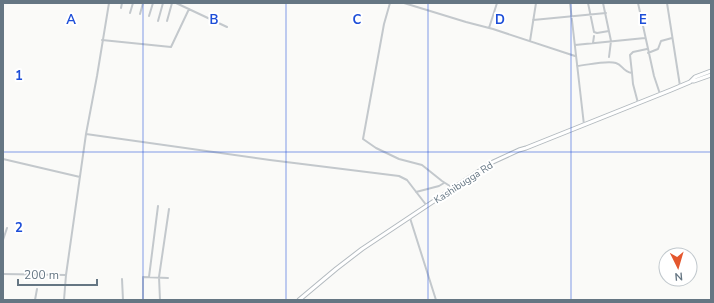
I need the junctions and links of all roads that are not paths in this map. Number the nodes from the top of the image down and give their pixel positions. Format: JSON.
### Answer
{"nodes":[{"id":1,"x":109,"y":3,"type":"edge"},
{"id":2,"x":122,"y":3,"type":"edge"},
{"id":3,"x":133,"y":3,"type":"edge"},
{"id":4,"x":143,"y":3,"type":"edge"},
{"id":5,"x":153,"y":3,"type":"edge"},
{"id":6,"x":163,"y":3,"type":"edge"},
{"id":7,"x":172,"y":3,"type":"edge"},
{"id":8,"x":176,"y":3,"type":"edge"},
{"id":9,"x":390,"y":3,"type":"edge"},
{"id":10,"x":404,"y":3,"type":"edge"},
{"id":11,"x":497,"y":3,"type":"edge"},
{"id":12,"x":536,"y":3,"type":"edge"},
{"id":13,"x":570,"y":3,"type":"edge"},
{"id":14,"x":588,"y":3,"type":"edge"},
{"id":15,"x":603,"y":3,"type":"edge"},
{"id":16,"x":638,"y":3,"type":"edge"},
{"id":17,"x":667,"y":3,"type":"edge"},
{"id":18,"x":121,"y":8,"type":"dead end"},
{"id":19,"x":189,"y":9,"type":"junction"},
{"id":20,"x":130,"y":13,"type":"dead end"},
{"id":21,"x":606,"y":13,"type":"junction"},
{"id":22,"x":140,"y":14,"type":"dead end"},
{"id":23,"x":590,"y":15,"type":"junction"},
{"id":24,"x":149,"y":16,"type":"dead end"},
{"id":25,"x":571,"y":17,"type":"junction"},
{"id":26,"x":533,"y":20,"type":"junction"},
{"id":27,"x":158,"y":21,"type":"dead end"},
{"id":28,"x":167,"y":21,"type":"dead end"},
{"id":29,"x":227,"y":27,"type":"dead end"},
{"id":30,"x":490,"y":28,"type":"junction"},
{"id":31,"x":609,"y":31,"type":"junction"},
{"id":32,"x":594,"y":36,"type":"dead end"},
{"id":33,"x":645,"y":38,"type":"junction"},
{"id":34,"x":672,"y":38,"type":"junction"},
{"id":35,"x":102,"y":40,"type":"junction"},
{"id":36,"x":530,"y":41,"type":"junction"},
{"id":37,"x":610,"y":41,"type":"junction"},
{"id":38,"x":594,"y":43,"type":"junction"},
{"id":39,"x":574,"y":45,"type":"junction"},
{"id":40,"x":647,"y":49,"type":"junction"},
{"id":41,"x":648,"y":53,"type":"junction"},
{"id":42,"x":575,"y":56,"type":"junction"},
{"id":43,"x":609,"y":57,"type":"dead end"},
{"id":44,"x":577,"y":66,"type":"junction"},
{"id":45,"x":711,"y":71,"type":"edge"},
{"id":46,"x":632,"y":73,"type":"junction"},
{"id":47,"x":711,"y":75,"type":"edge"},
{"id":48,"x":691,"y":81,"type":"junction"},
{"id":49,"x":680,"y":86,"type":"junction"},
{"id":50,"x":660,"y":94,"type":"junction"},
{"id":51,"x":638,"y":103,"type":"junction"},
{"id":52,"x":584,"y":126,"type":"junction"},
{"id":53,"x":86,"y":134,"type":"junction"},
{"id":54,"x":3,"y":159,"type":"edge"},
{"id":55,"x":80,"y":177,"type":"junction"},
{"id":56,"x":444,"y":182,"type":"junction"},
{"id":57,"x":453,"y":188,"type":"junction"},
{"id":58,"x":416,"y":192,"type":"junction"},
{"id":59,"x":158,"y":206,"type":"dead end"},
{"id":60,"x":427,"y":206,"type":"junction"},
{"id":61,"x":169,"y":209,"type":"dead end"},
{"id":62,"x":410,"y":218,"type":"junction"},
{"id":63,"x":7,"y":228,"type":"dead end"},
{"id":64,"x":3,"y":240,"type":"edge"},
{"id":65,"x":3,"y":274,"type":"edge"},
{"id":66,"x":66,"y":275,"type":"junction"},
{"id":67,"x":149,"y":277,"type":"junction"},
{"id":68,"x":159,"y":277,"type":"junction"},
{"id":69,"x":168,"y":278,"type":"dead end"},
{"id":70,"x":122,"y":279,"type":"dead end"},
{"id":71,"x":36,"y":289,"type":"dead end"},
{"id":72,"x":35,"y":300,"type":"edge"},
{"id":73,"x":64,"y":300,"type":"edge"},
{"id":74,"x":123,"y":300,"type":"edge"},
{"id":75,"x":143,"y":300,"type":"edge"},
{"id":76,"x":160,"y":300,"type":"edge"},
{"id":77,"x":299,"y":300,"type":"edge"},
{"id":78,"x":436,"y":300,"type":"edge"}],
"edges":[{"from":1,"to":35,"type":"street"},
{"from":2,"to":18,"type":"street"},
{"from":3,"to":20,"type":"street"},
{"from":4,"to":22,"type":"street"},
{"from":5,"to":24,"type":"street"},
{"from":6,"to":27,"type":"street"},
{"from":7,"to":28,"type":"street"},
{"from":8,"to":19,"type":"street"},
{"from":9,"to":56,"type":"street"},
{"from":10,"to":30,"type":"street"},
{"from":11,"to":30,"type":"street"},
{"from":12,"to":26,"type":"street"},
{"from":13,"to":25,"type":"street"},
{"from":14,"to":23,"type":"street"},
{"from":15,"to":21,"type":"street"},
{"from":16,"to":33,"type":"street"},
{"from":17,"to":34,"type":"street"},
{"from":19,"to":29,"type":"street"},
{"from":19,"to":35,"type":"street"},
{"from":21,"to":23,"type":"street"},
{"from":21,"to":31,"type":"street"},
{"from":23,"to":25,"type":"street"},
{"from":23,"to":31,"type":"street"},
{"from":25,"to":26,"type":"street"},
{"from":25,"to":39,"type":"street"},
{"from":26,"to":36,"type":"street"},
{"from":30,"to":36,"type":"street"},
{"from":31,"to":37,"type":"street"},
{"from":32,"to":38,"type":"street"},
{"from":33,"to":37,"type":"street"},
{"from":33,"to":40,"type":"street"},
{"from":34,"to":41,"type":"street"},
{"from":34,"to":49,"type":"street"},
{"from":35,"to":53,"type":"street"},
{"from":36,"to":42,"type":"street"},
{"from":37,"to":38,"type":"street"},
{"from":37,"to":43,"type":"street"},
{"from":38,"to":39,"type":"street"},
{"from":39,"to":42,"type":"street"},
{"from":40,"to":41,"type":"street"},
{"from":40,"to":46,"type":"street"},
{"from":41,"to":50,"type":"street"},
{"from":42,"to":44,"type":"street"},
{"from":44,"to":46,"type":"street"},
{"from":44,"to":52,"type":"street"},
{"from":45,"to":48,"type":"main road","name":"Kashibugga Rd"},
{"from":46,"to":51,"type":"street"},
{"from":47,"to":48,"type":"main road","name":"Kashibugga Rd"},
{"from":48,"to":49,"type":"main road","name":"Kashibugga Rd"},
{"from":49,"to":50,"type":"main road","name":"Kashibugga Rd"},
{"from":50,"to":51,"type":"main road","name":"Kashibugga Rd"},
{"from":51,"to":52,"type":"main road","name":"Kashibugga Rd"},
{"from":52,"to":57,"type":"main road","name":"Kashibugga Rd"},
{"from":53,"to":55,"type":"street"},
{"from":53,"to":58,"type":"street"},
{"from":54,"to":55,"type":"street"},
{"from":55,"to":66,"type":"street"},
{"from":56,"to":57,"type":"street"},
{"from":56,"to":58,"type":"street"},
{"from":57,"to":60,"type":"main road","name":"Kashibugga Rd"},
{"from":58,"to":60,"type":"street"},
{"from":59,"to":67,"type":"street"},
{"from":60,"to":62,"type":"main road","name":"Kashibugga Rd"},
{"from":61,"to":68,"type":"street"},
{"from":62,"to":77,"type":"main road","name":"Kashibugga Rd"},
{"from":62,"to":78,"type":"street"},
{"from":63,"to":64,"type":"street"},
{"from":65,"to":66,"type":"street"},
{"from":66,"to":73,"type":"street"},
{"from":67,"to":68,"type":"street"},
{"from":67,"to":75,"type":"street"},
{"from":68,"to":69,"type":"street"},
{"from":68,"to":76,"type":"street"},
{"from":70,"to":74,"type":"street"},
{"from":71,"to":72,"type":"street"}]}
